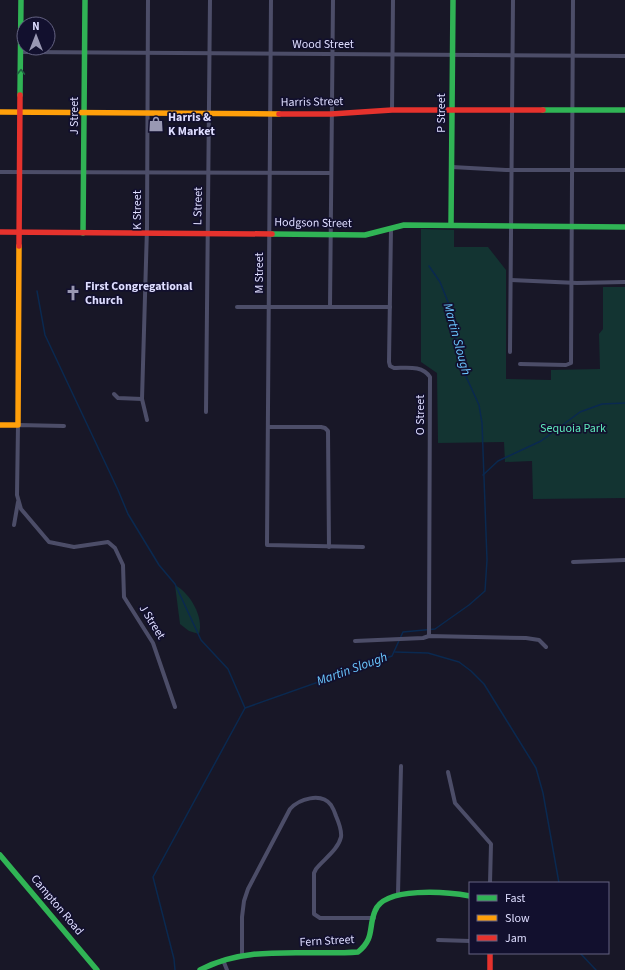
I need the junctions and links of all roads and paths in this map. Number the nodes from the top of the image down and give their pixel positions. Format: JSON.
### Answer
{"nodes":[{"id":1,"x":21,"y":0,"type":"edge"},
{"id":2,"x":86,"y":0,"type":"edge"},
{"id":3,"x":148,"y":0,"type":"edge"},
{"id":4,"x":210,"y":0,"type":"edge"},
{"id":5,"x":271,"y":0,"type":"edge"},
{"id":6,"x":333,"y":0,"type":"edge"},
{"id":7,"x":393,"y":0,"type":"edge"},
{"id":8,"x":453,"y":0,"type":"edge"},
{"id":9,"x":513,"y":0,"type":"edge"},
{"id":10,"x":573,"y":0,"type":"edge"},
{"id":11,"x":21,"y":16,"type":"edge"},
{"id":12,"x":56,"y":53,"type":"edge"},
{"id":13,"x":85,"y":53,"type":"junction"},
{"id":14,"x":148,"y":53,"type":"junction"},
{"id":15,"x":209,"y":53,"type":"junction"},
{"id":16,"x":271,"y":54,"type":"junction"},
{"id":17,"x":332,"y":54,"type":"junction"},
{"id":18,"x":393,"y":54,"type":"junction"},
{"id":19,"x":452,"y":55,"type":"junction"},
{"id":20,"x":573,"y":55,"type":"junction"},
{"id":21,"x":21,"y":56,"type":"edge"},
{"id":22,"x":513,"y":56,"type":"junction"},
{"id":23,"x":625,"y":56,"type":"edge"},
{"id":24,"x":20,"y":91,"type":"junction"},
{"id":25,"x":392,"y":110,"type":"junction"},
{"id":26,"x":452,"y":110,"type":"junction"},
{"id":27,"x":512,"y":110,"type":"junction"},
{"id":28,"x":573,"y":110,"type":"junction"},
{"id":29,"x":625,"y":110,"type":"edge"},
{"id":30,"x":3,"y":112,"type":"edge"},
{"id":31,"x":20,"y":112,"type":"junction"},
{"id":32,"x":85,"y":112,"type":"junction"},
{"id":33,"x":147,"y":113,"type":"junction"},
{"id":34,"x":209,"y":114,"type":"junction"},
{"id":35,"x":270,"y":114,"type":"junction"},
{"id":36,"x":332,"y":114,"type":"junction"},
{"id":37,"x":452,"y":167,"type":"junction"},
{"id":38,"x":512,"y":170,"type":"junction"},
{"id":39,"x":573,"y":170,"type":"junction"},
{"id":40,"x":625,"y":170,"type":"edge"},
{"id":41,"x":0,"y":172,"type":"edge"},
{"id":42,"x":20,"y":173,"type":"junction"},
{"id":43,"x":84,"y":173,"type":"junction"},
{"id":44,"x":147,"y":173,"type":"junction"},
{"id":45,"x":209,"y":173,"type":"junction"},
{"id":46,"x":270,"y":173,"type":"junction"},
{"id":47,"x":331,"y":173,"type":"junction"},
{"id":48,"x":451,"y":225,"type":"junction"},
{"id":49,"x":512,"y":226,"type":"junction"},
{"id":50,"x":572,"y":226,"type":"junction"},
{"id":51,"x":625,"y":227,"type":"edge"},
{"id":52,"x":391,"y":228,"type":"junction"},
{"id":53,"x":0,"y":232,"type":"edge"},
{"id":54,"x":19,"y":232,"type":"junction"},
{"id":55,"x":83,"y":233,"type":"junction"},
{"id":56,"x":147,"y":233,"type":"junction"},
{"id":57,"x":208,"y":234,"type":"junction"},
{"id":58,"x":269,"y":234,"type":"junction"},
{"id":59,"x":331,"y":235,"type":"junction"},
{"id":60,"x":511,"y":280,"type":"junction"},
{"id":61,"x":571,"y":282,"type":"junction"},
{"id":62,"x":625,"y":282,"type":"edge"},
{"id":63,"x":269,"y":306,"type":"junction"},
{"id":64,"x":237,"y":307,"type":"dead end"},
{"id":65,"x":330,"y":307,"type":"junction"},
{"id":66,"x":390,"y":307,"type":"junction"},
{"id":67,"x":510,"y":352,"type":"dead end"},
{"id":68,"x":520,"y":364,"type":"dead end"},
{"id":69,"x":114,"y":394,"type":"dead end"},
{"id":70,"x":142,"y":399,"type":"junction"},
{"id":71,"x":206,"y":412,"type":"dead end"},
{"id":72,"x":147,"y":420,"type":"dead end"},
{"id":73,"x":0,"y":425,"type":"edge"},
{"id":74,"x":18,"y":425,"type":"junction"},
{"id":75,"x":64,"y":426,"type":"dead end"},
{"id":76,"x":268,"y":426,"type":"junction"},
{"id":77,"x":18,"y":502,"type":"junction"},
{"id":78,"x":14,"y":525,"type":"dead end"},
{"id":79,"x":329,"y":547,"type":"junction"},
{"id":80,"x":363,"y":547,"type":"dead end"},
{"id":81,"x":625,"y":560,"type":"edge"},
{"id":82,"x":573,"y":562,"type":"dead end"},
{"id":83,"x":429,"y":636,"type":"junction"},
{"id":84,"x":355,"y":641,"type":"dead end"},
{"id":85,"x":546,"y":647,"type":"dead end"},
{"id":86,"x":175,"y":707,"type":"dead end"},
{"id":87,"x":401,"y":766,"type":"dead end"},
{"id":88,"x":448,"y":772,"type":"dead end"},
{"id":89,"x":0,"y":855,"type":"edge"},
{"id":90,"x":490,"y":882,"type":"edge"},
{"id":91,"x":398,"y":894,"type":"junction"},
{"id":92,"x":469,"y":896,"type":"edge"},
{"id":93,"x":374,"y":918,"type":"junction"},
{"id":94,"x":438,"y":940,"type":"dead end"},
{"id":95,"x":469,"y":941,"type":"edge"},
{"id":96,"x":490,"y":954,"type":"edge"},
{"id":97,"x":242,"y":956,"type":"junction"},
{"id":98,"x":223,"y":960,"type":"junction"},
{"id":99,"x":97,"y":970,"type":"edge"},
{"id":100,"x":200,"y":970,"type":"edge"},
{"id":101,"x":227,"y":970,"type":"edge"},
{"id":102,"x":490,"y":970,"type":"edge"}],
"edges":[{"from":1,"to":11,"type":"street"},
{"from":2,"to":13,"type":"street","name":"J Street"},
{"from":3,"to":14,"type":"street","name":"K Street"},
{"from":4,"to":15,"type":"street","name":"L Street"},
{"from":5,"to":16,"type":"street","name":"M Street"},
{"from":6,"to":17,"type":"street"},
{"from":7,"to":18,"type":"street"},
{"from":8,"to":19,"type":"street","name":"P Street"},
{"from":9,"to":22,"type":"street"},
{"from":10,"to":20,"type":"street"},
{"from":12,"to":13,"type":"street","name":"Wood Street"},
{"from":13,"to":14,"type":"street","name":"Wood Street"},
{"from":13,"to":32,"type":"street","name":"J Street"},
{"from":14,"to":15,"type":"street","name":"Wood Street"},
{"from":14,"to":33,"type":"street","name":"K Street"},
{"from":15,"to":16,"type":"street","name":"Wood Street"},
{"from":15,"to":34,"type":"street","name":"L Street"},
{"from":16,"to":17,"type":"street","name":"Wood Street"},
{"from":16,"to":35,"type":"street","name":"M Street"},
{"from":17,"to":18,"type":"street","name":"Wood Street"},
{"from":17,"to":36,"type":"street"},
{"from":18,"to":19,"type":"street","name":"Wood Street"},
{"from":18,"to":25,"type":"street"},
{"from":19,"to":22,"type":"street","name":"Wood Street"},
{"from":19,"to":26,"type":"street","name":"P Street"},
{"from":20,"to":22,"type":"street","name":"Wood Street"},
{"from":20,"to":23,"type":"street","name":"Wood Street"},
{"from":20,"to":28,"type":"street"},
{"from":24,"to":21,"type":"street","one_way":true},
{"from":22,"to":27,"type":"street"},
{"from":24,"to":30,"type":"street"},
{"from":24,"to":31,"type":"street"},
{"from":25,"to":26,"type":"street","name":"Harris Street"},
{"from":25,"to":36,"type":"street","name":"Harris Street"},
{"from":26,"to":27,"type":"street","name":"Harris Street"},
{"from":26,"to":37,"type":"street","name":"P Street"},
{"from":27,"to":28,"type":"street","name":"Harris Street"},
{"from":27,"to":38,"type":"street"},
{"from":28,"to":29,"type":"street","name":"Harris Street"},
{"from":28,"to":39,"type":"street"},
{"from":30,"to":31,"type":"street","name":"Harris Street"},
{"from":31,"to":32,"type":"street","name":"Harris Street"},
{"from":31,"to":42,"type":"street"},
{"from":32,"to":33,"type":"street","name":"Harris Street"},
{"from":32,"to":43,"type":"street","name":"J Street"},
{"from":33,"to":34,"type":"street","name":"Harris Street"},
{"from":33,"to":44,"type":"street","name":"K Street"},
{"from":34,"to":35,"type":"street","name":"Harris Street"},
{"from":34,"to":45,"type":"street","name":"L Street"},
{"from":35,"to":36,"type":"street","name":"Harris Street"},
{"from":35,"to":46,"type":"street","name":"M Street"},
{"from":36,"to":47,"type":"street"},
{"from":37,"to":38,"type":"street"},
{"from":37,"to":48,"type":"street","name":"P Street"},
{"from":38,"to":39,"type":"street"},
{"from":38,"to":49,"type":"street"},
{"from":39,"to":40,"type":"street"},
{"from":39,"to":50,"type":"street"},
{"from":41,"to":42,"type":"street"},
{"from":42,"to":43,"type":"street"},
{"from":42,"to":54,"type":"street"},
{"from":43,"to":44,"type":"street"},
{"from":43,"to":55,"type":"street","name":"J Street"},
{"from":44,"to":45,"type":"street"},
{"from":44,"to":56,"type":"street","name":"K Street"},
{"from":45,"to":46,"type":"street"},
{"from":45,"to":57,"type":"street","name":"L Street"},
{"from":46,"to":47,"type":"street"},
{"from":46,"to":58,"type":"street","name":"M Street"},
{"from":47,"to":59,"type":"street"},
{"from":48,"to":49,"type":"street","name":"Hodgson Street"},
{"from":48,"to":52,"type":"street","name":"Hodgson Street"},
{"from":49,"to":50,"type":"street","name":"Hodgson Street"},
{"from":49,"to":60,"type":"street"},
{"from":50,"to":51,"type":"street","name":"Hodgson Street"},
{"from":50,"to":61,"type":"street"},
{"from":52,"to":59,"type":"street","name":"Hodgson Street"},
{"from":52,"to":66,"type":"street","name":"O Street"},
{"from":53,"to":54,"type":"street","name":"Hodgson Street"},
{"from":54,"to":55,"type":"street","name":"Hodgson Street"},
{"from":54,"to":74,"type":"street"},
{"from":55,"to":56,"type":"street","name":"Hodgson Street"},
{"from":56,"to":57,"type":"street","name":"Hodgson Street"},
{"from":56,"to":70,"type":"street","name":"K Street"},
{"from":57,"to":58,"type":"street","name":"Hodgson Street"},
{"from":57,"to":71,"type":"street","name":"L Street"},
{"from":58,"to":59,"type":"street","name":"Hodgson Street"},
{"from":58,"to":63,"type":"street","name":"M Street"},
{"from":59,"to":65,"type":"street"},
{"from":60,"to":61,"type":"street"},
{"from":60,"to":67,"type":"street"},
{"from":61,"to":62,"type":"street"},
{"from":61,"to":68,"type":"street"},
{"from":63,"to":64,"type":"street"},
{"from":63,"to":65,"type":"street"},
{"from":63,"to":76,"type":"street","name":"M Street"},
{"from":65,"to":66,"type":"street"},
{"from":66,"to":83,"type":"street","name":"O Street"},
{"from":69,"to":70,"type":"street"},
{"from":70,"to":72,"type":"street","name":"K Street"},
{"from":73,"to":74,"type":"street"},
{"from":74,"to":75,"type":"street"},
{"from":74,"to":77,"type":"street"},
{"from":76,"to":79,"type":"street"},
{"from":76,"to":79,"type":"street","name":"M Street"},
{"from":77,"to":78,"type":"street"},
{"from":77,"to":86,"type":"street","name":"J Street"},
{"from":79,"to":80,"type":"street"},
{"from":81,"to":82,"type":"street"},
{"from":83,"to":84,"type":"street"},
{"from":83,"to":85,"type":"street"},
{"from":87,"to":91,"type":"street"},
{"from":88,"to":90,"type":"street"},
{"from":89,"to":99,"type":"street","name":"Campton Road"},
{"from":91,"to":92,"type":"street","name":"Fern Street"},
{"from":91,"to":93,"type":"street","name":"Fern Street"},
{"from":93,"to":97,"type":"street","name":"Fern Street"},
{"from":93,"to":97,"type":"street"},
{"from":94,"to":95,"type":"street"},
{"from":96,"to":102,"type":"street"},
{"from":97,"to":98,"type":"street","name":"Fern Street"},
{"from":98,"to":100,"type":"street","name":"Fern Street"},
{"from":98,"to":101,"type":"street"}]}
